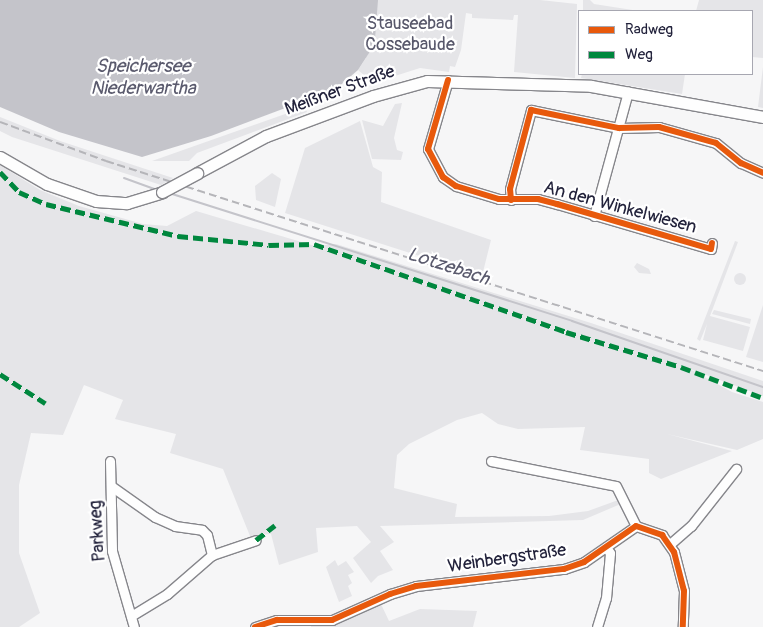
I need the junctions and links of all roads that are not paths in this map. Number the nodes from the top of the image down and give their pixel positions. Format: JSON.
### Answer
{"nodes":[{"id":1,"x":448,"y":80,"type":"junction"},
{"id":2,"x":628,"y":92,"type":"junction"},
{"id":3,"x":763,"y":118,"type":"edge"},
{"id":4,"x":619,"y":128,"type":"junction"},
{"id":5,"x":0,"y":157,"type":"edge"},
{"id":6,"x":763,"y":173,"type":"edge"},
{"id":7,"x":511,"y":200,"type":"junction"},
{"id":8,"x":594,"y":216,"type":"junction"},
{"id":9,"x":712,"y":243,"type":"dead end"},
{"id":10,"x":110,"y":460,"type":"dead end"},
{"id":11,"x":491,"y":461,"type":"dead end"},
{"id":12,"x":736,"y":469,"type":"dead end"},
{"id":13,"x":111,"y":486,"type":"junction"},
{"id":14,"x":636,"y":526,"type":"junction"},
{"id":15,"x":256,"y":540,"type":"dead end"},
{"id":16,"x":670,"y":544,"type":"junction"},
{"id":17,"x":606,"y":547,"type":"junction"},
{"id":18,"x":212,"y":555,"type":"junction"},
{"id":19,"x":131,"y":616,"type":"junction"},
{"id":20,"x":134,"y":627,"type":"edge"},
{"id":21,"x":255,"y":627,"type":"edge"},
{"id":22,"x":597,"y":627,"type":"edge"},
{"id":23,"x":683,"y":627,"type":"edge"}],
"edges":[{"from":1,"to":2,"type":"main road","name":"Meißner Straße"},
{"from":1,"to":5,"type":"main road","name":"Meißner Straße","bridge":true},
{"from":1,"to":7,"type":"street","name":"An den Winkelwiesen"},
{"from":2,"to":3,"type":"main road","name":"Meißner Straße"},
{"from":2,"to":4,"type":"street"},
{"from":4,"to":6,"type":"street"},
{"from":4,"to":7,"type":"street"},
{"from":4,"to":8,"type":"street"},
{"from":7,"to":8,"type":"street","name":"An den Winkelwiesen"},
{"from":8,"to":9,"type":"street","name":"An den Winkelwiesen"},
{"from":10,"to":13,"type":"street","name":"Parkweg"},
{"from":11,"to":14,"type":"street"},
{"from":12,"to":16,"type":"street"},
{"from":13,"to":18,"type":"street"},
{"from":13,"to":19,"type":"street","name":"Parkweg"},
{"from":14,"to":16,"type":"street"},
{"from":14,"to":17,"type":"street","name":"Weinbergstraße"},
{"from":15,"to":18,"type":"street"},
{"from":16,"to":23,"type":"street"},
{"from":17,"to":21,"type":"street","name":"Weinbergstraße"},
{"from":17,"to":22,"type":"street"},
{"from":18,"to":19,"type":"street"},
{"from":19,"to":20,"type":"street","name":"Parkweg"}]}
